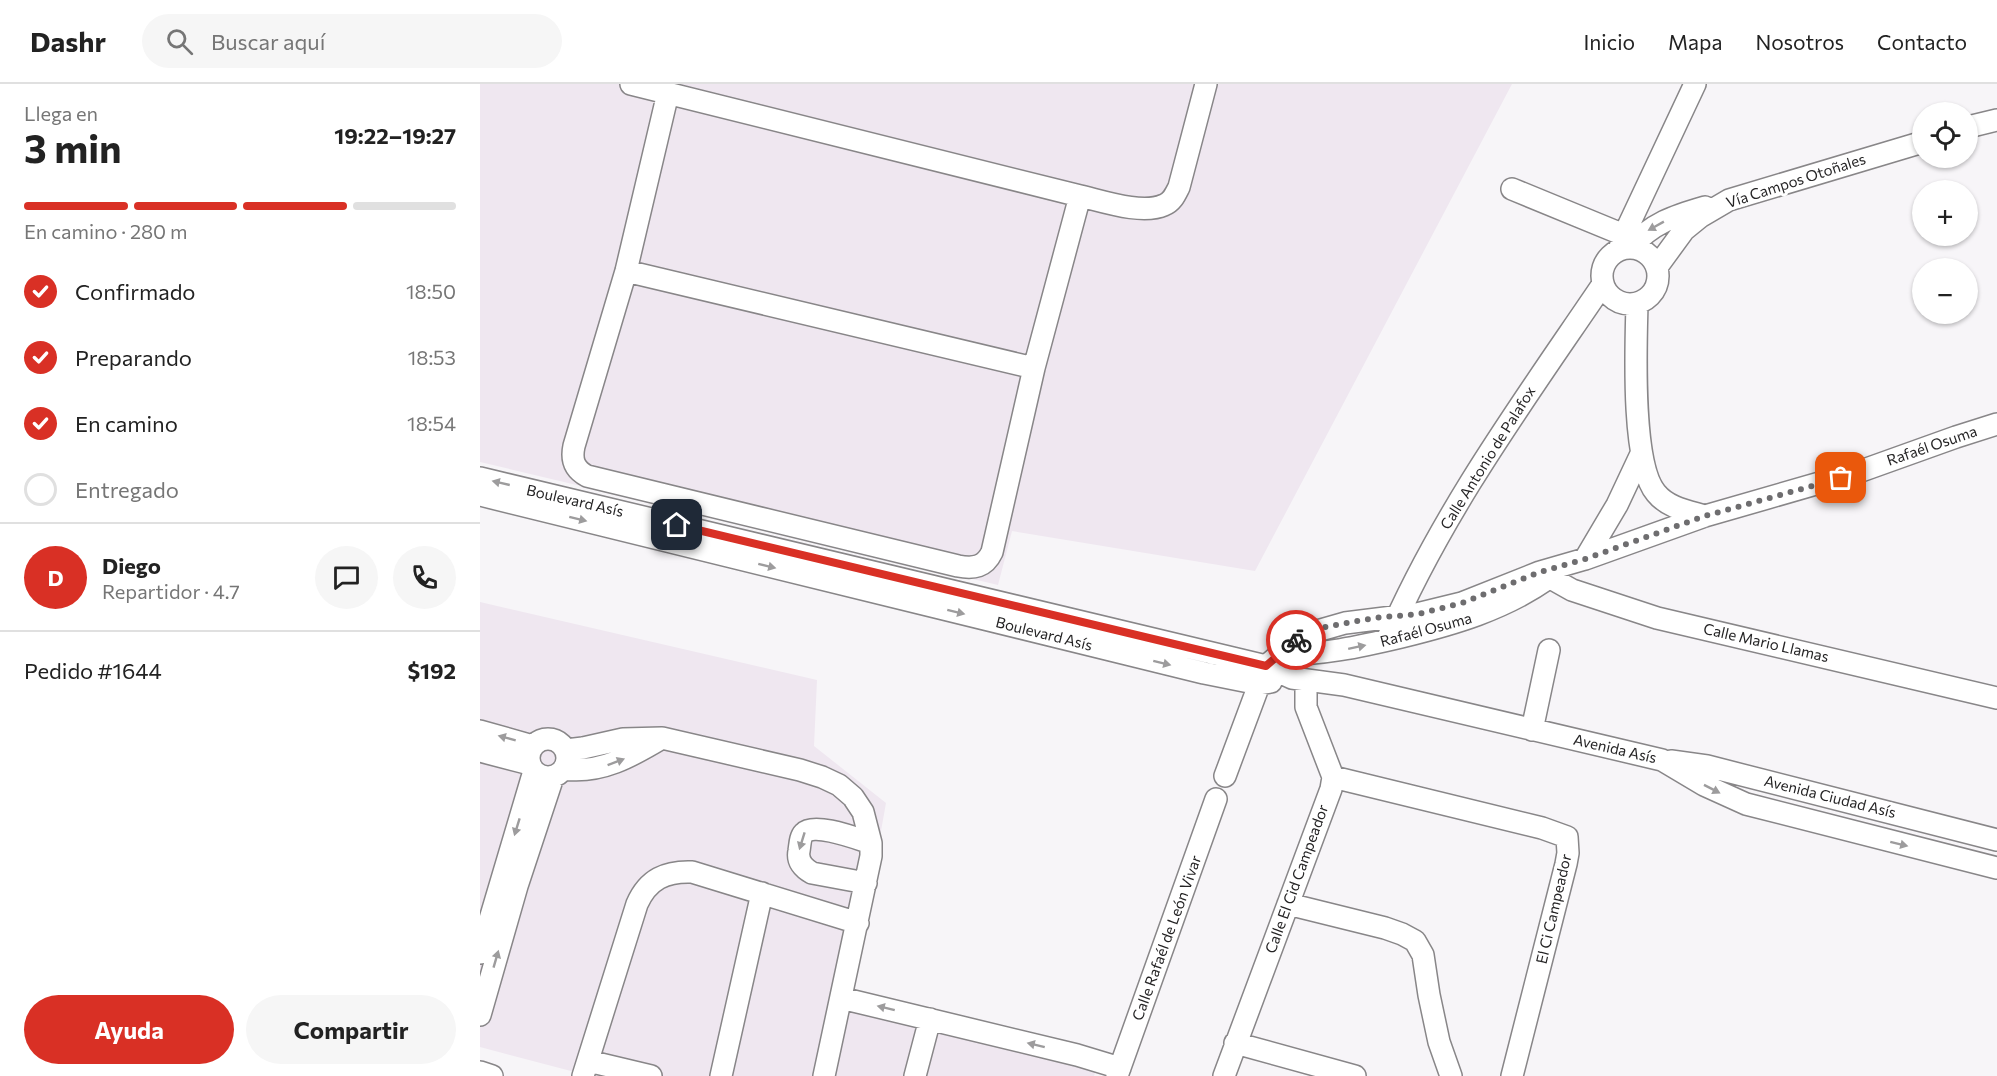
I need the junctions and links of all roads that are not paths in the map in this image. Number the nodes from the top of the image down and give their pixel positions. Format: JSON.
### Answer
{"nodes":[{"id":1,"x":631,"y":84,"type":"edge"},
{"id":2,"x":1206,"y":84,"type":"edge"},
{"id":3,"x":1695,"y":84,"type":"edge"},
{"id":4,"x":668,"y":93,"type":"junction"},
{"id":5,"x":1997,"y":120,"type":"edge"},
{"id":6,"x":1978,"y":125,"type":"edge"},
{"id":7,"x":1912,"y":145,"type":"edge"},
{"id":8,"x":1512,"y":189,"type":"dead end"},
{"id":9,"x":1080,"y":196,"type":"junction"},
{"id":10,"x":1729,"y":200,"type":"junction"},
{"id":11,"x":1624,"y":244,"type":"junction"},
{"id":12,"x":1657,"y":267,"type":"junction"},
{"id":13,"x":626,"y":271,"type":"junction"},
{"id":14,"x":1603,"y":285,"type":"junction"},
{"id":15,"x":1637,"y":304,"type":"junction"},
{"id":16,"x":1034,"y":368,"type":"junction"},
{"id":17,"x":1997,"y":424,"type":"edge"},
{"id":18,"x":1641,"y":454,"type":"junction"},
{"id":19,"x":480,"y":478,"type":"edge"},
{"id":20,"x":480,"y":495,"type":"edge"},
{"id":21,"x":1705,"y":516,"type":"junction"},
{"id":22,"x":653,"y":528,"type":"junction"},
{"id":23,"x":1585,"y":559,"type":"junction"},
{"id":24,"x":1549,"y":572,"type":"junction"},
{"id":25,"x":985,"y":609,"type":"junction"},
{"id":26,"x":1398,"y":615,"type":"junction"},
{"id":27,"x":1109,"y":628,"type":"junction"},
{"id":28,"x":1387,"y":640,"type":"junction"},
{"id":29,"x":1105,"y":649,"type":"junction"},
{"id":30,"x":1549,"y":650,"type":"dead end"},
{"id":31,"x":1268,"y":668,"type":"junction"},
{"id":32,"x":1299,"y":679,"type":"junction"},
{"id":33,"x":1997,"y":698,"type":"edge"},
{"id":34,"x":1532,"y":730,"type":"junction"},
{"id":35,"x":480,"y":731,"type":"edge"},
{"id":36,"x":480,"y":751,"type":"edge"},
{"id":37,"x":1662,"y":760,"type":"junction"},
{"id":38,"x":547,"y":763,"type":"junction"},
{"id":39,"x":1225,"y":776,"type":"dead end"},
{"id":40,"x":1334,"y":777,"type":"junction"},
{"id":41,"x":1216,"y":800,"type":"dead end"},
{"id":42,"x":1997,"y":840,"type":"edge"},
{"id":43,"x":871,"y":843,"type":"junction"},
{"id":44,"x":1997,"y":868,"type":"edge"},
{"id":45,"x":509,"y":884,"type":"junction"},
{"id":46,"x":866,"y":884,"type":"junction"},
{"id":47,"x":762,"y":893,"type":"junction"},
{"id":48,"x":1288,"y":904,"type":"junction"},
{"id":49,"x":858,"y":923,"type":"junction"},
{"id":50,"x":480,"y":953,"type":"edge"},
{"id":51,"x":841,"y":998,"type":"junction"},
{"id":52,"x":480,"y":1015,"type":"edge"},
{"id":53,"x":930,"y":1019,"type":"junction"},
{"id":54,"x":1235,"y":1043,"type":"junction"},
{"id":55,"x":585,"y":1068,"type":"edge"},
{"id":56,"x":1090,"y":1068,"type":"edge"},
{"id":57,"x":480,"y":1072,"type":"edge"},
{"id":58,"x":1118,"y":1072,"type":"edge"},
{"id":59,"x":492,"y":1076,"type":"edge"},
{"id":60,"x":651,"y":1076,"type":"edge"},
{"id":61,"x":720,"y":1076,"type":"edge"},
{"id":62,"x":824,"y":1076,"type":"edge"},
{"id":63,"x":915,"y":1076,"type":"edge"},
{"id":64,"x":1224,"y":1076,"type":"edge"},
{"id":65,"x":1355,"y":1076,"type":"edge"},
{"id":66,"x":1450,"y":1076,"type":"edge"},
{"id":67,"x":1512,"y":1076,"type":"edge"}],
"edges":[{"from":1,"to":4,"type":"street"},
{"from":2,"to":9,"type":"street"},
{"from":3,"to":11,"type":"street"},
{"from":4,"to":9,"type":"street"},
{"from":4,"to":13,"type":"street"},
{"from":5,"to":6,"type":"street"},
{"from":7,"to":10,"type":"street","name":"Vía Campos Otoñales"},
{"from":8,"to":11,"type":"street"},
{"from":9,"to":16,"type":"street"},
{"from":10,"to":11,"type":"street","one_way":true},
{"from":10,"to":12,"type":"street","name":"Vía Campos Otoñales"},
{"from":11,"to":12,"type":"street"},
{"from":11,"to":14,"type":"street"},
{"from":12,"to":15,"type":"street"},
{"from":13,"to":16,"type":"street"},
{"from":13,"to":16,"type":"street"},
{"from":14,"to":15,"type":"street"},
{"from":14,"to":26,"type":"street","name":"Calle Antonio de Palafox"},
{"from":15,"to":18,"type":"street"},
{"from":17,"to":21,"type":"street","name":"Rafaél Osuma"},
{"from":18,"to":21,"type":"street"},
{"from":18,"to":23,"type":"street"},
{"from":22,"to":19,"type":"street","name":"Boulevard Asís","one_way":true},
{"from":20,"to":22,"type":"street","name":"Boulevard Asís","one_way":true},
{"from":21,"to":23,"type":"street","name":"Rafaél Osuma"},
{"from":22,"to":25,"type":"street","name":"Boulevard Asís"},
{"from":23,"to":24,"type":"street","name":"Rafaél Osuma"},
{"from":24,"to":26,"type":"street","name":"Rafaél Osuma"},
{"from":24,"to":28,"type":"street","name":"Rafaél Osuma"},
{"from":24,"to":33,"type":"street","name":"Calle Mario Llamas"},
{"from":25,"to":27,"type":"street","name":"Boulevard Asís"},
{"from":25,"to":29,"type":"street","name":"Boulevard Asís"},
{"from":26,"to":28,"type":"street","name":"Calle Antonio de Palafox"},
{"from":26,"to":31,"type":"street","name":"Rafaél Osuma"},
{"from":27,"to":29,"type":"street"},
{"from":27,"to":31,"type":"street","name":"Boulevard Asís"},
{"from":31,"to":28,"type":"street","name":"Rafaél Osuma","one_way":true},
{"from":29,"to":31,"type":"street","name":"Boulevard Asís","one_way":true},
{"from":30,"to":34,"type":"street"},
{"from":31,"to":32,"type":"street","name":"Avenida Asís"},
{"from":31,"to":39,"type":"street"},
{"from":32,"to":34,"type":"street","name":"Avenida Asís"},
{"from":32,"to":40,"type":"street"},
{"from":34,"to":37,"type":"street","name":"Avenida Asís"},
{"from":38,"to":35,"type":"street","one_way":true},
{"from":36,"to":38,"type":"street"},
{"from":37,"to":42,"type":"street","name":"Avenida Ciudad Asís"},
{"from":37,"to":44,"type":"street","name":"Avenida Asís","one_way":true},
{"from":38,"to":43,"type":"street"},
{"from":38,"to":45,"type":"street"},
{"from":40,"to":48,"type":"street","name":"Calle El Cid Campeador"},
{"from":40,"to":67,"type":"street","name":"El Ci Campeador"},
{"from":41,"to":58,"type":"street","name":"Calle Rafaél de León Vivar"},
{"from":43,"to":46,"type":"street"},
{"from":43,"to":46,"type":"street","one_way":true},
{"from":45,"to":50,"type":"street"},
{"from":52,"to":45,"type":"street","one_way":true},
{"from":46,"to":49,"type":"street"},
{"from":47,"to":49,"type":"street"},
{"from":47,"to":55,"type":"street"},
{"from":47,"to":61,"type":"street"},
{"from":48,"to":54,"type":"street","name":"Calle El Cid Campeador"},
{"from":48,"to":66,"type":"street"},
{"from":49,"to":51,"type":"street"},
{"from":53,"to":51,"type":"street","one_way":true},
{"from":51,"to":62,"type":"street"},
{"from":56,"to":53,"type":"street","one_way":true},
{"from":53,"to":63,"type":"street"},
{"from":54,"to":64,"type":"street","name":"Calle El Cid Campeador"},
{"from":54,"to":65,"type":"street"},
{"from":55,"to":60,"type":"street"},
{"from":56,"to":58,"type":"street"},
{"from":57,"to":59,"type":"street"}]}
